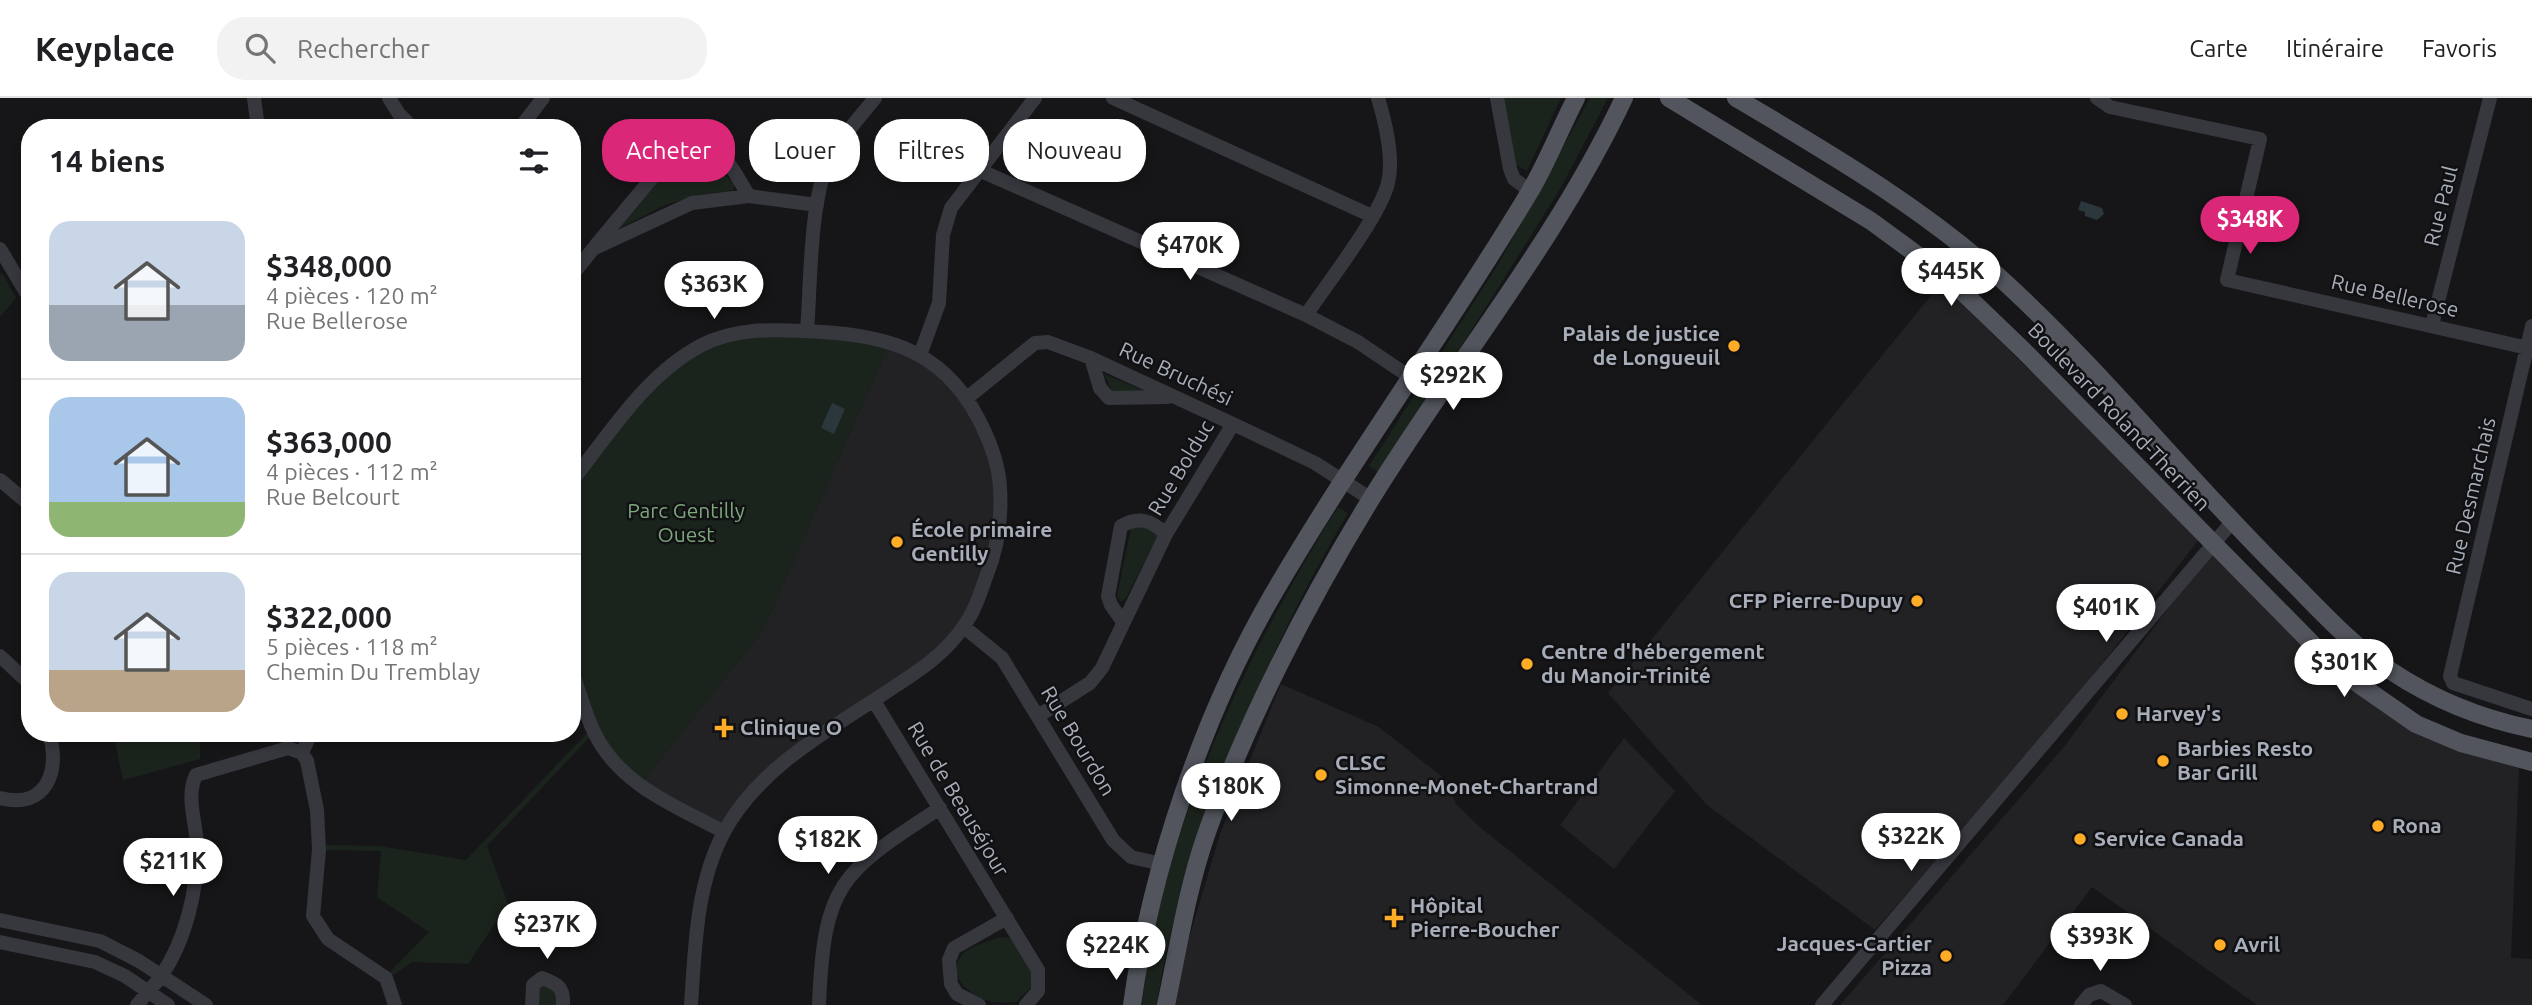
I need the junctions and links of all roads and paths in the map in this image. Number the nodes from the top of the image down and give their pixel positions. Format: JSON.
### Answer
{"nodes":[{"id":1,"x":254,"y":98,"type":"edge"},
{"id":2,"x":389,"y":98,"type":"edge"},
{"id":3,"x":543,"y":98,"type":"edge"},
{"id":4,"x":875,"y":98,"type":"edge"},
{"id":5,"x":1035,"y":98,"type":"edge"},
{"id":6,"x":1113,"y":98,"type":"edge"},
{"id":7,"x":1378,"y":98,"type":"edge"},
{"id":8,"x":1497,"y":98,"type":"edge"},
{"id":9,"x":1576,"y":98,"type":"edge"},
{"id":10,"x":1624,"y":98,"type":"edge"},
{"id":11,"x":1669,"y":98,"type":"edge"},
{"id":12,"x":1736,"y":98,"type":"edge"},
{"id":13,"x":2097,"y":98,"type":"edge"},
{"id":14,"x":2490,"y":98,"type":"edge"},
{"id":15,"x":257,"y":119,"type":"edge"},
{"id":16,"x":404,"y":119,"type":"edge"},
{"id":17,"x":527,"y":119,"type":"edge"},
{"id":18,"x":989,"y":157,"type":"edge"},
{"id":19,"x":989,"y":174,"type":"edge"},
{"id":20,"x":971,"y":182,"type":"edge"},
{"id":21,"x":1530,"y":191,"type":"junction"},
{"id":22,"x":749,"y":196,"type":"junction"},
{"id":23,"x":817,"y":205,"type":"junction"},
{"id":24,"x":1372,"y":216,"type":"junction"},
{"id":25,"x":0,"y":249,"type":"edge"},
{"id":26,"x":593,"y":249,"type":"junction"},
{"id":27,"x":581,"y":264,"type":"edge"},
{"id":28,"x":21,"y":284,"type":"edge"},
{"id":29,"x":1306,"y":315,"type":"junction"},
{"id":30,"x":2432,"y":325,"type":"junction"},
{"id":31,"x":2532,"y":326,"type":"edge"},
{"id":32,"x":807,"y":331,"type":"junction"},
{"id":33,"x":2529,"y":348,"type":"edge"},
{"id":34,"x":920,"y":355,"type":"junction"},
{"id":35,"x":1091,"y":358,"type":"junction"},
{"id":36,"x":1410,"y":377,"type":"junction"},
{"id":37,"x":1173,"y":396,"type":"junction"},
{"id":38,"x":967,"y":398,"type":"junction"},
{"id":39,"x":1233,"y":424,"type":"junction"},
{"id":40,"x":581,"y":470,"type":"edge"},
{"id":41,"x":0,"y":481,"type":"edge"},
{"id":42,"x":1342,"y":481,"type":"junction"},
{"id":43,"x":21,"y":498,"type":"edge"},
{"id":44,"x":1371,"y":499,"type":"junction"},
{"id":45,"x":2232,"y":522,"type":"junction"},
{"id":46,"x":1166,"y":534,"type":"junction"},
{"id":47,"x":2212,"y":545,"type":"junction"},
{"id":48,"x":1123,"y":622,"type":"junction"},
{"id":49,"x":964,"y":627,"type":"junction"},
{"id":50,"x":0,"y":656,"type":"edge"},
{"id":51,"x":21,"y":676,"type":"edge"},
{"id":52,"x":581,"y":696,"type":"edge"},
{"id":53,"x":874,"y":701,"type":"junction"},
{"id":54,"x":2532,"y":709,"type":"edge"},
{"id":55,"x":1038,"y":716,"type":"junction"},
{"id":56,"x":2532,"y":729,"type":"edge"},
{"id":57,"x":50,"y":742,"type":"edge"},
{"id":58,"x":308,"y":742,"type":"edge"},
{"id":59,"x":302,"y":754,"type":"junction"},
{"id":60,"x":2532,"y":762,"type":"edge"},
{"id":61,"x":0,"y":798,"type":"edge"},
{"id":62,"x":940,"y":808,"type":"junction"},
{"id":63,"x":724,"y":832,"type":"junction"},
{"id":64,"x":1162,"y":864,"type":"junction"},
{"id":65,"x":1007,"y":918,"type":"junction"},
{"id":66,"x":0,"y":920,"type":"edge"},
{"id":67,"x":0,"y":942,"type":"edge"},
{"id":68,"x":162,"y":976,"type":"junction"},
{"id":69,"x":148,"y":992,"type":"junction"},
{"id":70,"x":137,"y":1005,"type":"edge"},
{"id":71,"x":168,"y":1005,"type":"edge"},
{"id":72,"x":206,"y":1005,"type":"edge"},
{"id":73,"x":395,"y":1005,"type":"edge"},
{"id":74,"x":532,"y":1005,"type":"edge"},
{"id":75,"x":563,"y":1005,"type":"edge"},
{"id":76,"x":691,"y":1005,"type":"edge"},
{"id":77,"x":819,"y":1005,"type":"edge"},
{"id":78,"x":979,"y":1005,"type":"edge"},
{"id":79,"x":1026,"y":1005,"type":"edge"},
{"id":80,"x":1132,"y":1005,"type":"edge"},
{"id":81,"x":1166,"y":1005,"type":"edge"},
{"id":82,"x":1822,"y":1005,"type":"edge"},
{"id":83,"x":2081,"y":1005,"type":"edge"},
{"id":84,"x":2125,"y":1005,"type":"edge"}],
"edges":[{"from":1,"to":15,"type":"street"},
{"from":2,"to":16,"type":"street"},
{"from":3,"to":17,"type":"street"},
{"from":4,"to":23,"type":"street"},
{"from":5,"to":18,"type":"street"},
{"from":6,"to":24,"type":"street"},
{"from":7,"to":24,"type":"street"},
{"from":8,"to":21,"type":"street"},
{"from":9,"to":21,"type":"main road"},
{"from":10,"to":44,"type":"main road"},
{"from":11,"to":47,"type":"main road","name":"Boulevard Roland-Therrien"},
{"from":12,"to":45,"type":"main road","name":"Boulevard Roland-Therrien"},
{"from":13,"to":30,"type":"street","name":"Rue Bellerose"},
{"from":14,"to":30,"type":"street","name":"Rue Paul"},
{"from":19,"to":29,"type":"street"},
{"from":20,"to":34,"type":"street"},
{"from":21,"to":36,"type":"main road"},
{"from":22,"to":23,"type":"street"},
{"from":22,"to":26,"type":"street"},
{"from":22,"to":26,"type":"street"},
{"from":23,"to":32,"type":"street"},
{"from":24,"to":29,"type":"street"},
{"from":25,"to":28,"type":"street"},
{"from":26,"to":27,"type":"street"},
{"from":29,"to":36,"type":"street"},
{"from":30,"to":33,"type":"street","name":"Rue Bellerose"},
{"from":31,"to":33,"type":"street","name":"Rue Desmarchais"},
{"from":32,"to":34,"type":"street"},
{"from":32,"to":40,"type":"street"},
{"from":33,"to":54,"type":"street","name":"Rue Desmarchais"},
{"from":34,"to":38,"type":"street"},
{"from":35,"to":37,"type":"street","name":"Rue Bruchési"},
{"from":35,"to":37,"type":"street"},
{"from":35,"to":38,"type":"street","name":"Rue Bruchési"},
{"from":36,"to":42,"type":"main road"},
{"from":37,"to":39,"type":"street","name":"Rue Bruchési"},
{"from":38,"to":49,"type":"street"},
{"from":39,"to":42,"type":"street","name":"Rue Bruchési"},
{"from":39,"to":46,"type":"street","name":"Rue Bolduc"},
{"from":41,"to":43,"type":"street"},
{"from":42,"to":44,"type":"street","name":"Rue Bruchési"},
{"from":42,"to":64,"type":"main road"},
{"from":44,"to":81,"type":"main road"},
{"from":45,"to":47,"type":"street"},
{"from":45,"to":56,"type":"main road","name":"Boulevard Roland-Therrien"},
{"from":46,"to":48,"type":"street","name":"Rue Bolduc"},
{"from":46,"to":48,"type":"street","name":"Rue Bolduc"},
{"from":47,"to":60,"type":"main road","name":"Boulevard Roland-Therrien"},
{"from":47,"to":82,"type":"street"},
{"from":48,"to":55,"type":"street","name":"Rue Bolduc"},
{"from":49,"to":53,"type":"street"},
{"from":49,"to":55,"type":"street","name":"Rue Bourdon"},
{"from":50,"to":51,"type":"street"},
{"from":52,"to":63,"type":"street"},
{"from":53,"to":62,"type":"street","name":"Rue de Beauséjour"},
{"from":53,"to":63,"type":"street"},
{"from":55,"to":64,"type":"street","name":"Rue Bourdon"},
{"from":57,"to":61,"type":"street"},
{"from":58,"to":59,"type":"street"},
{"from":59,"to":68,"type":"street"},
{"from":59,"to":73,"type":"street"},
{"from":62,"to":65,"type":"street","name":"Rue de Beauséjour"},
{"from":62,"to":77,"type":"street"},
{"from":63,"to":76,"type":"street"},
{"from":64,"to":80,"type":"main road"},
{"from":65,"to":78,"type":"street"},
{"from":65,"to":79,"type":"street","name":"Rue de Beauséjour"},
{"from":66,"to":68,"type":"street"},
{"from":67,"to":69,"type":"street"},
{"from":68,"to":69,"type":"street"},
{"from":68,"to":72,"type":"street"},
{"from":69,"to":70,"type":"street"},
{"from":69,"to":71,"type":"street"},
{"from":74,"to":75,"type":"street"},
{"from":83,"to":84,"type":"street"}]}
